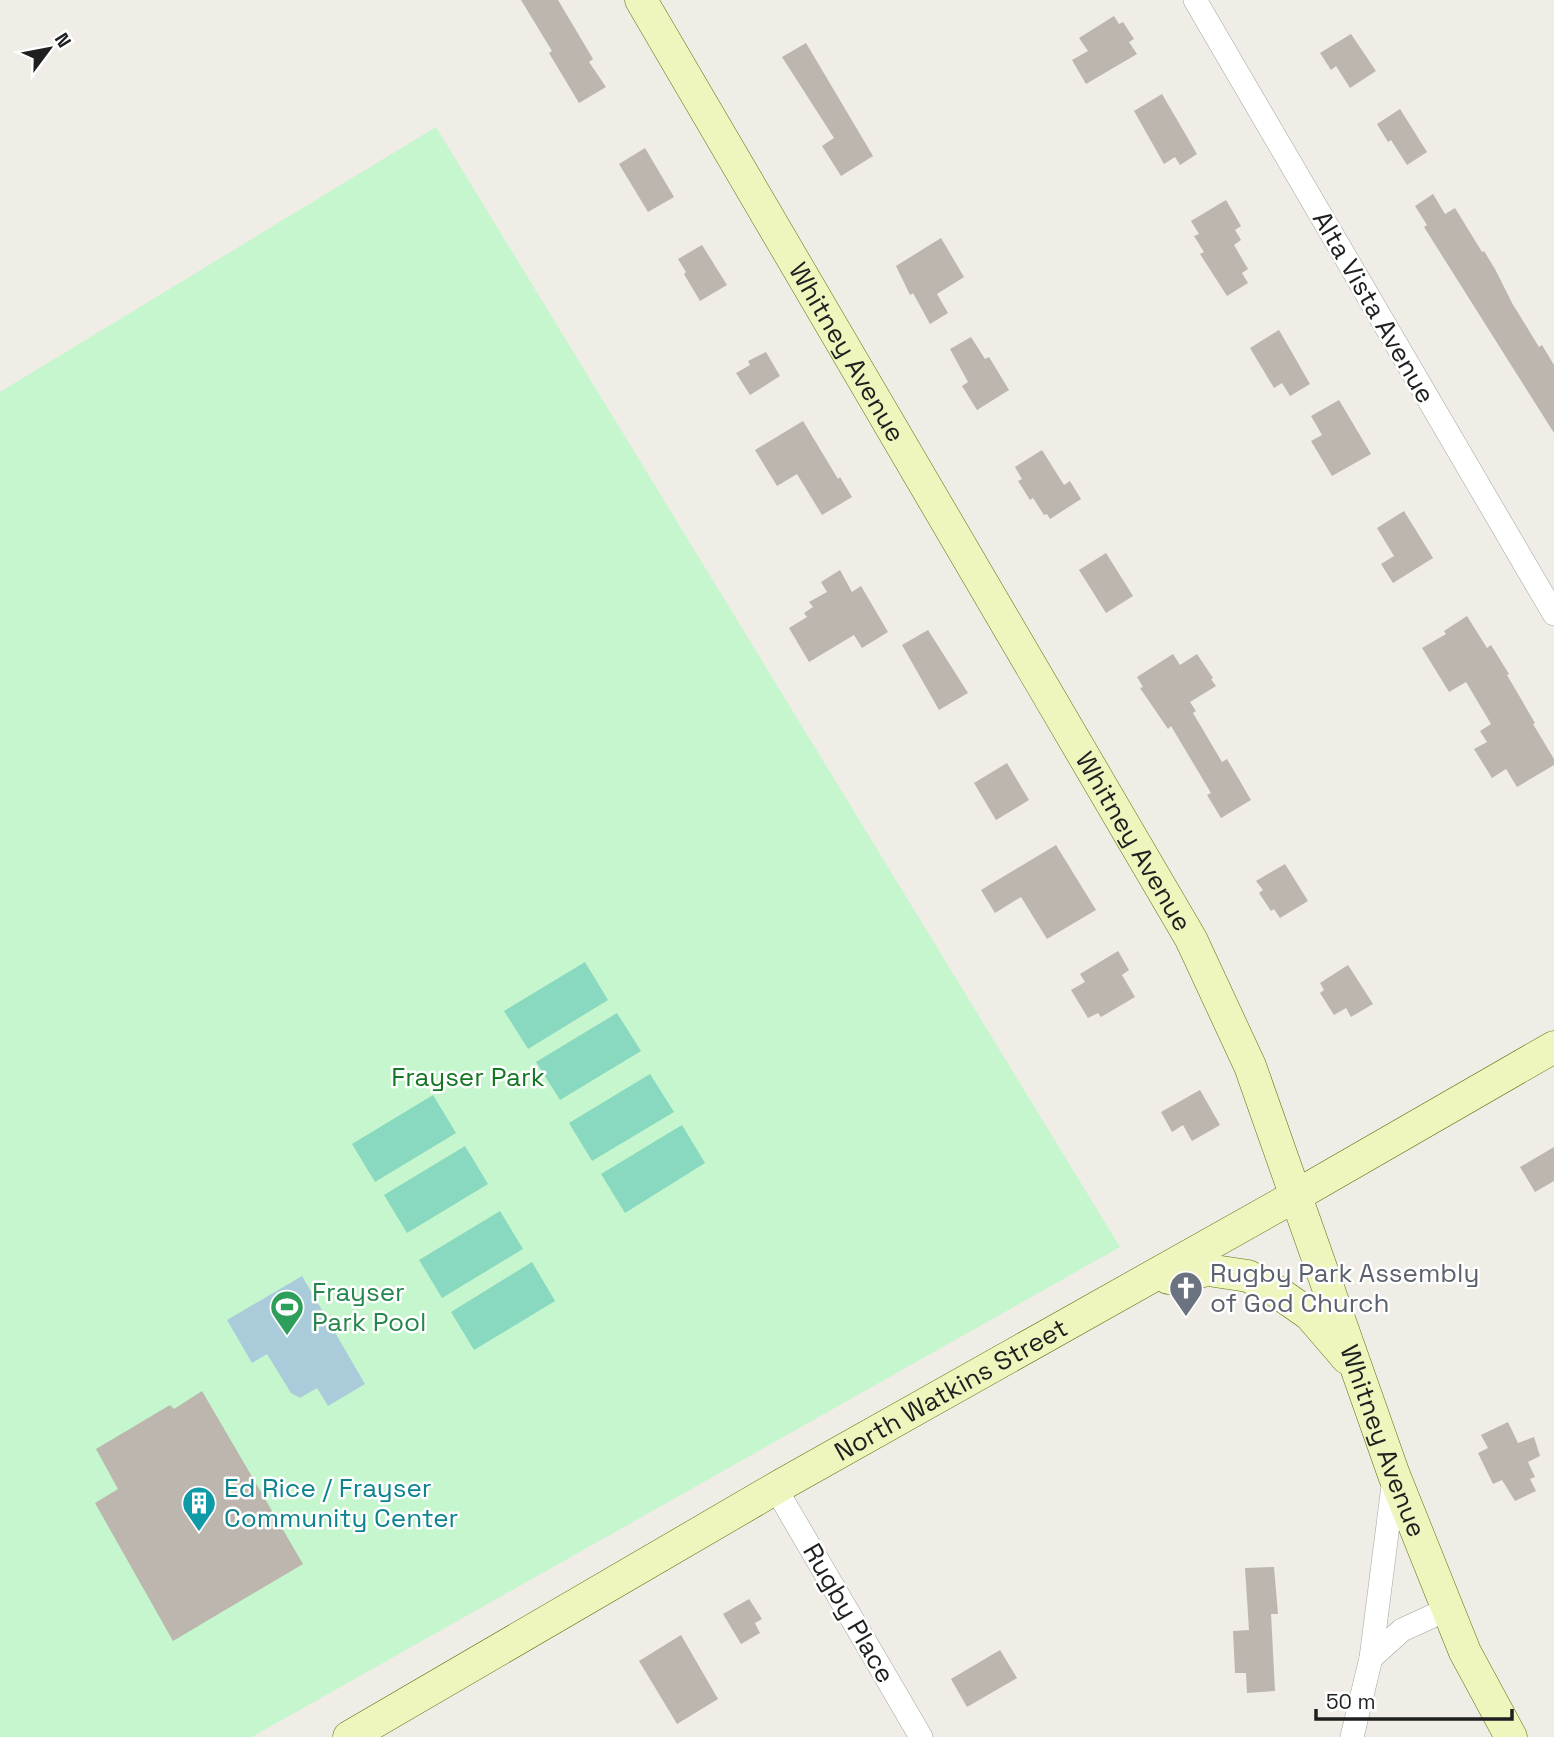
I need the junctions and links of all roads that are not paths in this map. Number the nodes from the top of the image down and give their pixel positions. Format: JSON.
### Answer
{"nodes":[{"id":1,"x":640,"y":0,"type":"edge"},
{"id":2,"x":1195,"y":0,"type":"edge"},
{"id":3,"x":1554,"y":614,"type":"edge"},
{"id":4,"x":1554,"y":1047,"type":"edge"},
{"id":5,"x":1297,"y":1195,"type":"junction"},
{"id":6,"x":1140,"y":1284,"type":"junction"},
{"id":7,"x":1357,"y":1369,"type":"junction"},
{"id":8,"x":1394,"y":1475,"type":"junction"},
{"id":9,"x":776,"y":1489,"type":"junction"},
{"id":10,"x":1448,"y":1609,"type":"junction"},
{"id":11,"x":1371,"y":1658,"type":"junction"},
{"id":12,"x":350,"y":1737,"type":"edge"},
{"id":13,"x":921,"y":1737,"type":"edge"},
{"id":14,"x":1352,"y":1737,"type":"edge"},
{"id":15,"x":1511,"y":1737,"type":"edge"}],
"edges":[{"from":1,"to":5,"type":"main road","name":"Whitney Avenue"},
{"from":2,"to":3,"type":"street","name":"Alta Vista Avenue"},
{"from":4,"to":5,"type":"main road","name":"North Watkins Street"},
{"from":5,"to":6,"type":"main road","name":"North Watkins Street"},
{"from":5,"to":7,"type":"main road","name":"Whitney Avenue"},
{"from":6,"to":7,"type":"main road"},
{"from":6,"to":9,"type":"main road","name":"North Watkins Street"},
{"from":7,"to":8,"type":"main road","name":"Whitney Avenue"},
{"from":8,"to":10,"type":"main road","name":"Whitney Avenue"},
{"from":8,"to":11,"type":"street"},
{"from":9,"to":12,"type":"main road","name":"North Watkins Street"},
{"from":9,"to":13,"type":"street","name":"Rugby Place"},
{"from":10,"to":11,"type":"street"},
{"from":10,"to":15,"type":"main road","name":"Whitney Avenue"},
{"from":11,"to":14,"type":"street"}]}
